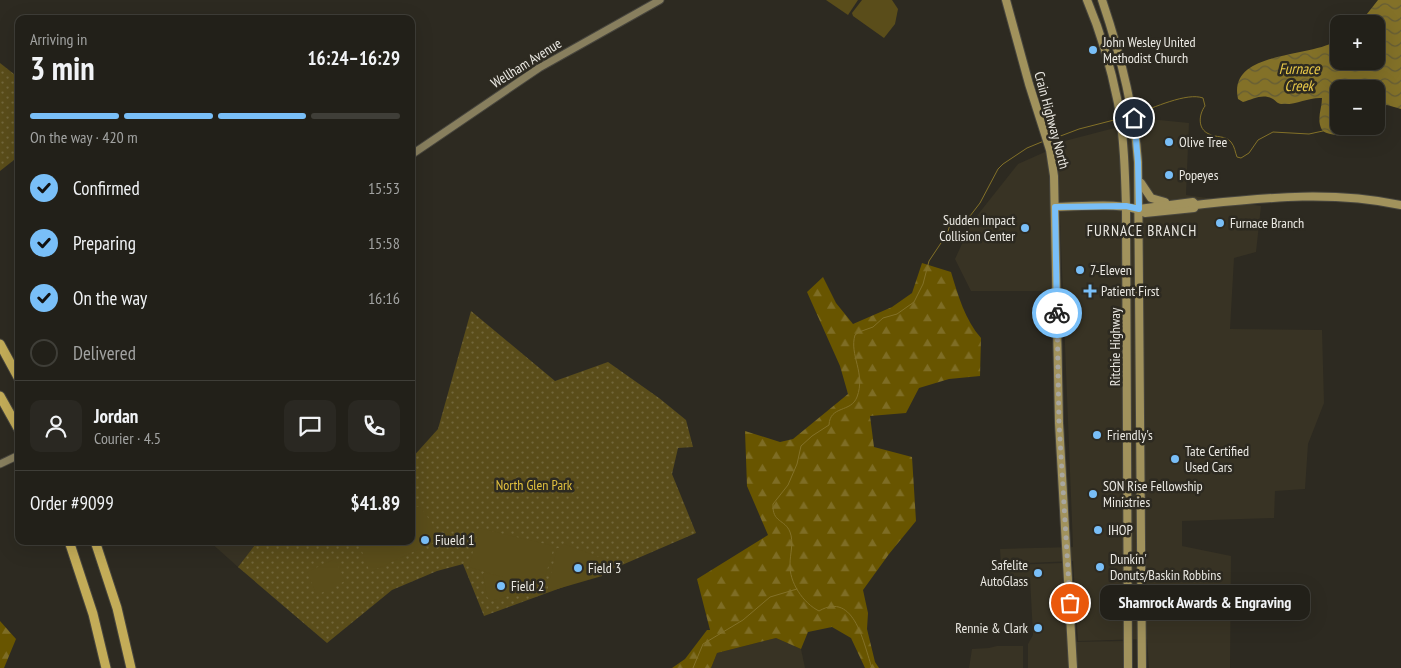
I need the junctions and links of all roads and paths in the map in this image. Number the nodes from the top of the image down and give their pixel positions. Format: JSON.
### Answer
{"nodes":[{"id":1,"x":660,"y":0,"type":"edge"},
{"id":2,"x":1006,"y":0,"type":"edge"},
{"id":3,"x":1087,"y":0,"type":"edge"},
{"id":4,"x":1102,"y":0,"type":"edge"},
{"id":5,"x":415,"y":152,"type":"edge"},
{"id":6,"x":1139,"y":178,"type":"junction"},
{"id":7,"x":1182,"y":203,"type":"junction"},
{"id":8,"x":1196,"y":205,"type":"junction"},
{"id":9,"x":1401,"y":205,"type":"edge"},
{"id":10,"x":1126,"y":206,"type":"junction"},
{"id":11,"x":1055,"y":207,"type":"junction"},
{"id":12,"x":1139,"y":209,"type":"junction"},
{"id":13,"x":0,"y":344,"type":"edge"},
{"id":14,"x":15,"y":372,"type":"edge"},
{"id":15,"x":0,"y":396,"type":"edge"},
{"id":16,"x":15,"y":423,"type":"edge"},
{"id":17,"x":15,"y":457,"type":"edge"},
{"id":18,"x":0,"y":464,"type":"edge"},
{"id":19,"x":70,"y":545,"type":"edge"},
{"id":20,"x":96,"y":545,"type":"edge"},
{"id":21,"x":106,"y":668,"type":"edge"},
{"id":22,"x":131,"y":668,"type":"edge"},
{"id":23,"x":1073,"y":668,"type":"edge"},
{"id":24,"x":1128,"y":668,"type":"edge"},
{"id":25,"x":1142,"y":668,"type":"edge"}],
"edges":[{"from":1,"to":5,"type":"street","name":"Wellham Avenue"},
{"from":2,"to":11,"type":"main road","name":"Crain Highway North"},
{"from":3,"to":10,"type":"main road","name":"Ritchie Highway"},
{"from":4,"to":6,"type":"main road","name":"Ritchie Highway"},
{"from":6,"to":7,"type":"main road"},
{"from":6,"to":12,"type":"main road","name":"Ritchie Highway"},
{"from":7,"to":8,"type":"main road"},
{"from":7,"to":12,"type":"main road"},
{"from":8,"to":9,"type":"main road"},
{"from":8,"to":12,"type":"main road"},
{"from":10,"to":11,"type":"main road"},
{"from":10,"to":12,"type":"main road"},
{"from":10,"to":24,"type":"main road","name":"Ritchie Highway"},
{"from":11,"to":23,"type":"main road","name":"Crain Highway North"},
{"from":12,"to":25,"type":"main road","name":"Ritchie Highway"},
{"from":13,"to":14,"type":"highway"},
{"from":15,"to":16,"type":"highway"},
{"from":17,"to":18,"type":"street"},
{"from":19,"to":21,"type":"highway"},
{"from":20,"to":22,"type":"highway"}]}
